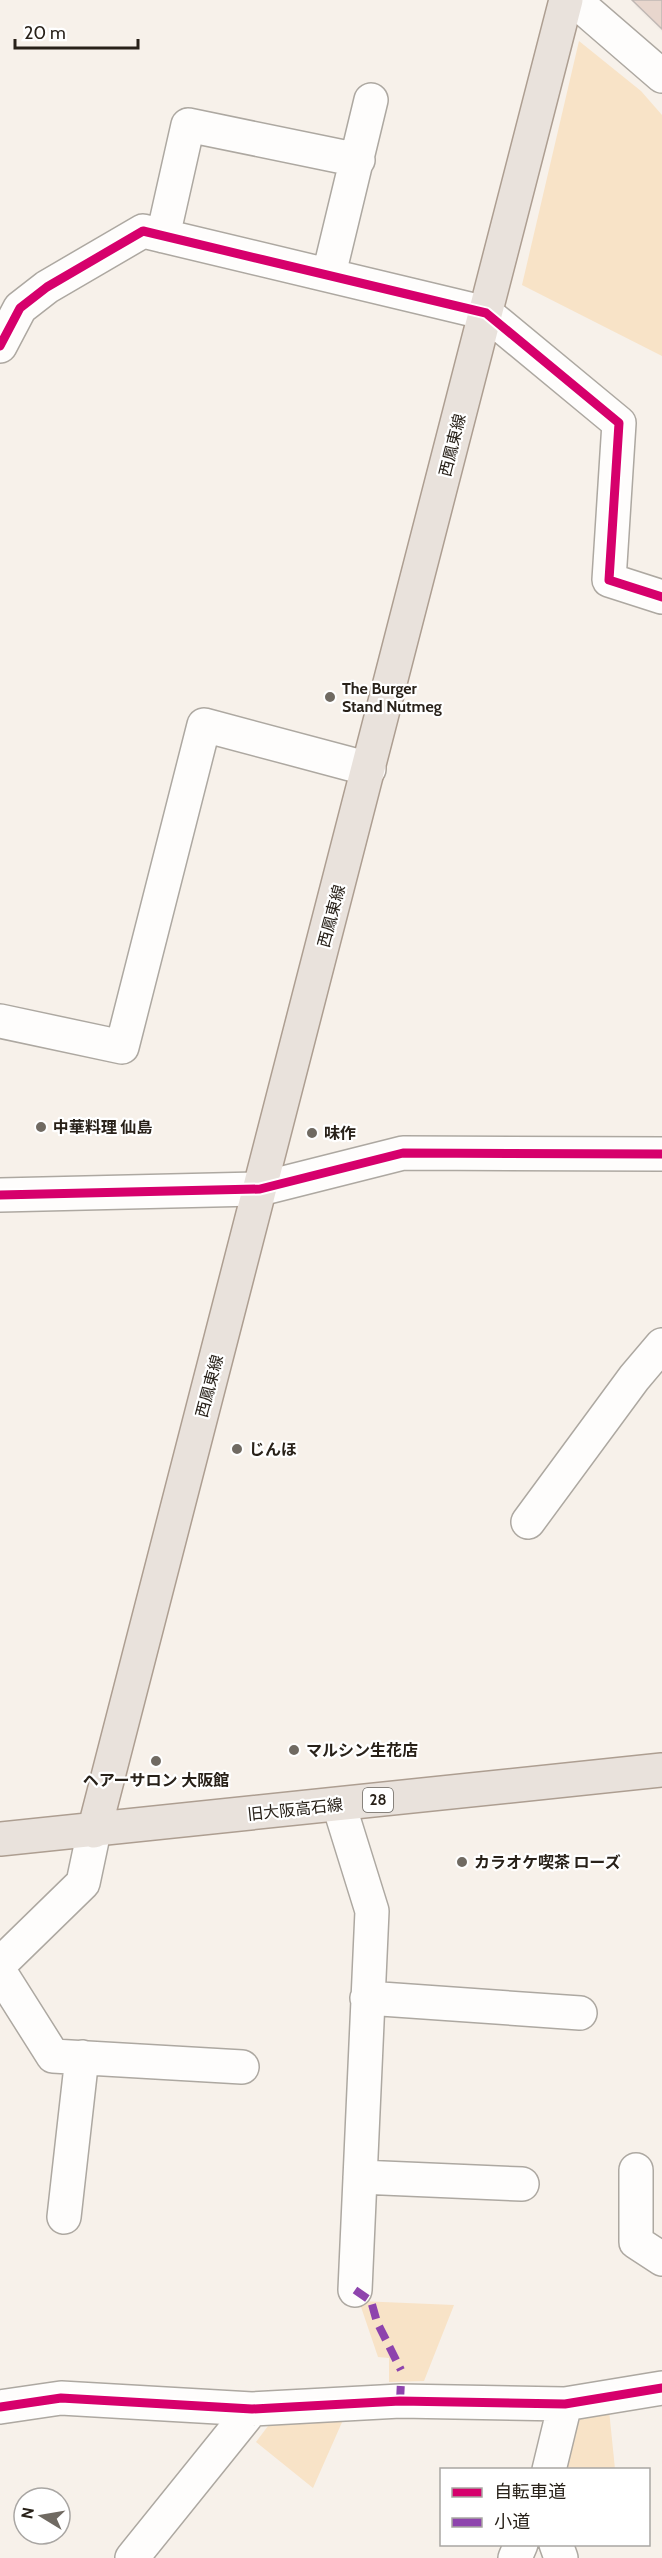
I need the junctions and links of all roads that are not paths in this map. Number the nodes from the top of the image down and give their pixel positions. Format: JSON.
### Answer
{"nodes":[{"id":1,"x":567,"y":0,"type":"edge"},
{"id":2,"x":574,"y":0,"type":"edge"},
{"id":3,"x":662,"y":76,"type":"edge"},
{"id":4,"x":371,"y":100,"type":"dead end"},
{"id":5,"x":358,"y":160,"type":"junction"},
{"id":6,"x":163,"y":236,"type":"junction"},
{"id":7,"x":328,"y":274,"type":"junction"},
{"id":8,"x":486,"y":313,"type":"junction"},
{"id":9,"x":0,"y":346,"type":"edge"},
{"id":10,"x":662,"y":597,"type":"edge"},
{"id":11,"x":369,"y":769,"type":"junction"},
{"id":12,"x":0,"y":1021,"type":"edge"},
{"id":13,"x":662,"y":1154,"type":"edge"},
{"id":14,"x":260,"y":1189,"type":"junction"},
{"id":15,"x":0,"y":1195,"type":"edge"},
{"id":16,"x":662,"y":1346,"type":"edge"},
{"id":17,"x":528,"y":1522,"type":"dead end"},
{"id":18,"x":662,"y":1770,"type":"edge"},
{"id":19,"x":339,"y":1804,"type":"junction"},
{"id":20,"x":94,"y":1831,"type":"junction"},
{"id":21,"x":0,"y":1839,"type":"edge"},
{"id":22,"x":0,"y":1964,"type":"edge"},
{"id":23,"x":0,"y":1972,"type":"edge"},
{"id":24,"x":367,"y":1998,"type":"junction"},
{"id":25,"x":580,"y":2013,"type":"dead end"},
{"id":26,"x":82,"y":2057,"type":"junction"},
{"id":27,"x":242,"y":2067,"type":"dead end"},
{"id":28,"x":636,"y":2170,"type":"dead end"},
{"id":29,"x":360,"y":2177,"type":"junction"},
{"id":30,"x":522,"y":2184,"type":"dead end"},
{"id":31,"x":64,"y":2217,"type":"dead end"},
{"id":32,"x":662,"y":2259,"type":"edge"},
{"id":33,"x":355,"y":2290,"type":"dead end"},
{"id":34,"x":662,"y":2388,"type":"edge"},
{"id":35,"x":565,"y":2404,"type":"junction"},
{"id":36,"x":0,"y":2407,"type":"edge"},
{"id":37,"x":252,"y":2409,"type":"junction"},
{"id":38,"x":549,"y":2468,"type":"edge"},
{"id":39,"x":132,"y":2558,"type":"edge"}],
"edges":[{"from":1,"to":8,"type":"main road","name":"西鳳東線"},
{"from":2,"to":3,"type":"street"},
{"from":4,"to":5,"type":"street"},
{"from":5,"to":6,"type":"street"},
{"from":5,"to":7,"type":"street"},
{"from":6,"to":7,"type":"street"},
{"from":6,"to":9,"type":"street"},
{"from":7,"to":8,"type":"street"},
{"from":8,"to":10,"type":"street"},
{"from":8,"to":11,"type":"main road","name":"西鳳東線"},
{"from":11,"to":12,"type":"street"},
{"from":11,"to":14,"type":"main road","name":"西鳳東線"},
{"from":13,"to":14,"type":"street"},
{"from":14,"to":15,"type":"street"},
{"from":14,"to":20,"type":"main road","name":"西鳳東線"},
{"from":16,"to":17,"type":"street"},
{"from":18,"to":19,"type":"main road","name":"旧大阪高石線","number":"28"},
{"from":19,"to":20,"type":"main road","name":"旧大阪高石線","number":"28"},
{"from":19,"to":24,"type":"street"},
{"from":20,"to":21,"type":"main road","name":"旧大阪高石線","number":"28"},
{"from":20,"to":22,"type":"street"},
{"from":23,"to":26,"type":"street"},
{"from":24,"to":25,"type":"street"},
{"from":24,"to":29,"type":"street"},
{"from":26,"to":27,"type":"street"},
{"from":26,"to":31,"type":"street"},
{"from":28,"to":32,"type":"street"},
{"from":29,"to":30,"type":"street"},
{"from":29,"to":33,"type":"street"},
{"from":34,"to":35,"type":"street"},
{"from":35,"to":37,"type":"street"},
{"from":35,"to":38,"type":"street"},
{"from":36,"to":37,"type":"street"},
{"from":37,"to":39,"type":"street"}]}
